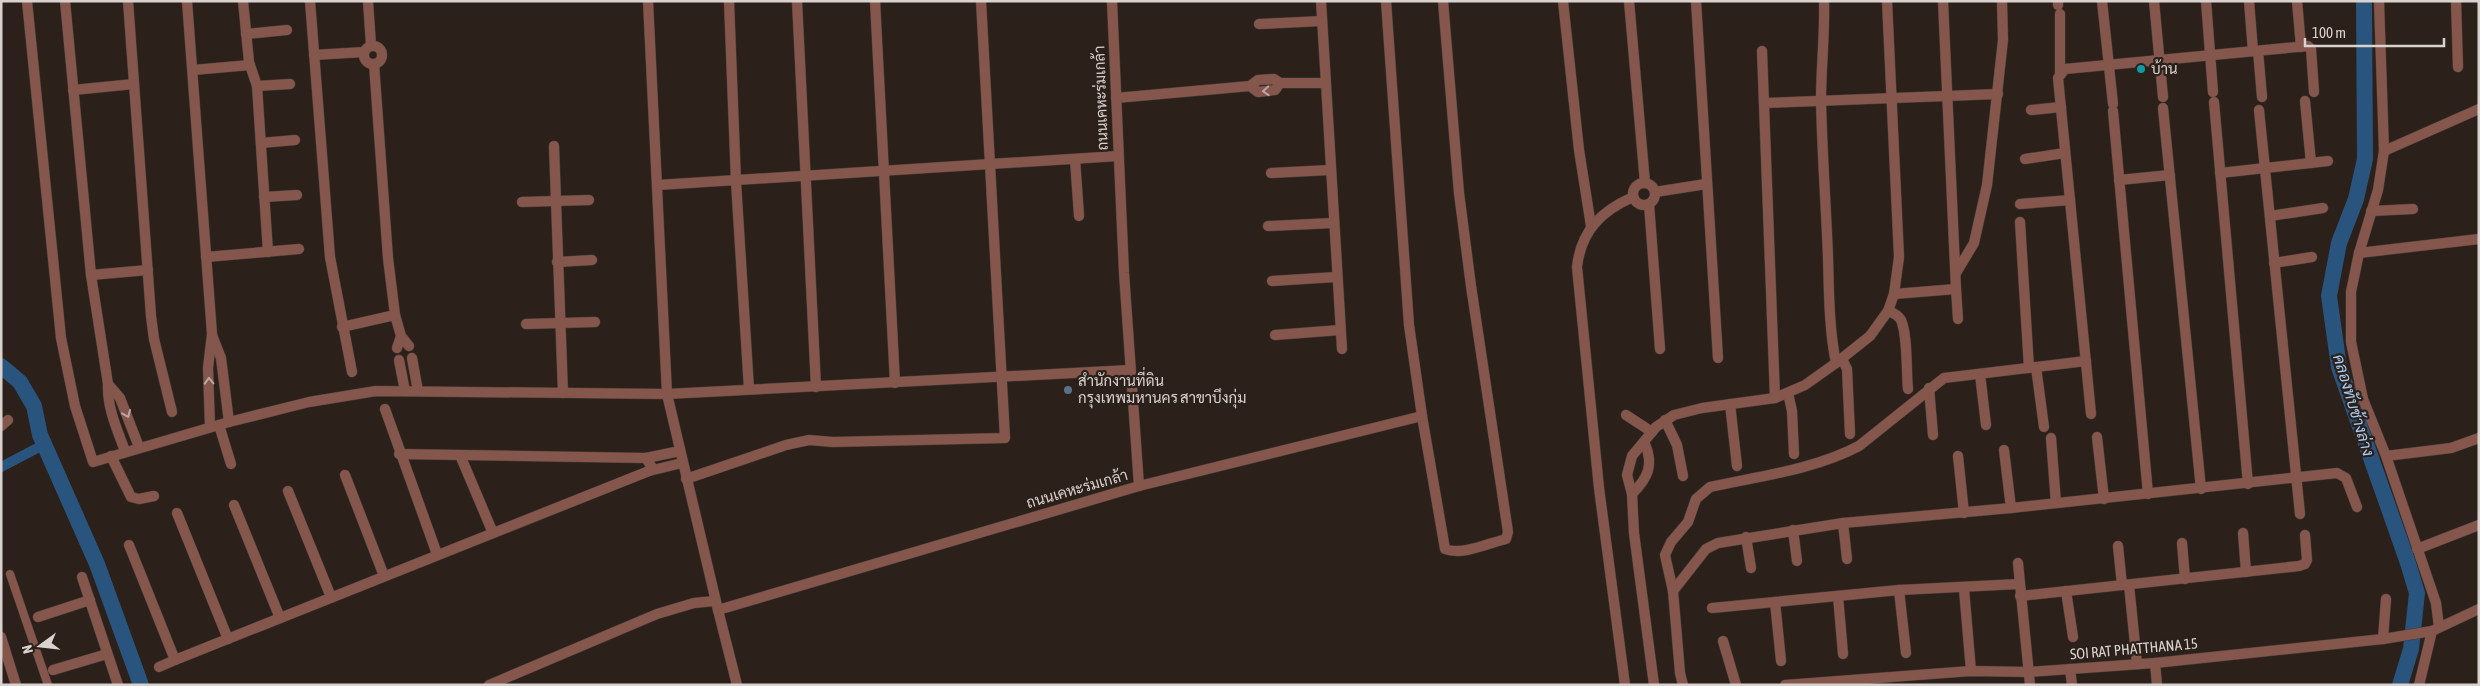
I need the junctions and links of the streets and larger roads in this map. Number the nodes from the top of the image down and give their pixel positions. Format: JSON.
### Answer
{"nodes":[{"id":1,"x":27,"y":1,"type":"edge"},
{"id":2,"x":65,"y":1,"type":"edge"},
{"id":3,"x":128,"y":1,"type":"edge"},
{"id":4,"x":187,"y":1,"type":"edge"},
{"id":5,"x":243,"y":1,"type":"edge"},
{"id":6,"x":310,"y":1,"type":"edge"},
{"id":7,"x":368,"y":1,"type":"edge"},
{"id":8,"x":648,"y":1,"type":"edge"},
{"id":9,"x":729,"y":1,"type":"edge"},
{"id":10,"x":797,"y":1,"type":"edge"},
{"id":11,"x":875,"y":1,"type":"edge"},
{"id":12,"x":981,"y":1,"type":"edge"},
{"id":13,"x":1112,"y":1,"type":"edge"},
{"id":14,"x":1322,"y":1,"type":"edge"},
{"id":15,"x":1386,"y":1,"type":"edge"},
{"id":16,"x":1443,"y":1,"type":"edge"},
{"id":17,"x":1563,"y":1,"type":"edge"},
{"id":18,"x":1629,"y":1,"type":"edge"},
{"id":19,"x":1696,"y":1,"type":"edge"},
{"id":20,"x":1824,"y":1,"type":"edge"},
{"id":21,"x":1887,"y":1,"type":"edge"},
{"id":22,"x":1943,"y":1,"type":"edge"},
{"id":23,"x":2002,"y":1,"type":"edge"},
{"id":24,"x":2102,"y":1,"type":"edge"},
{"id":25,"x":2154,"y":1,"type":"edge"},
{"id":26,"x":2206,"y":1,"type":"edge"},
{"id":27,"x":2249,"y":1,"type":"edge"},
{"id":28,"x":2297,"y":1,"type":"edge"},
{"id":29,"x":2379,"y":1,"type":"edge"},
{"id":30,"x":2456,"y":1,"type":"edge"},
{"id":31,"x":2059,"y":7,"type":"edge"},
{"id":32,"x":1322,"y":21,"type":"junction"},
{"id":33,"x":1259,"y":24,"type":"dead end"},
{"id":34,"x":286,"y":30,"type":"dead end"},
{"id":35,"x":246,"y":34,"type":"junction"},
{"id":36,"x":2301,"y":47,"type":"junction"},
{"id":37,"x":368,"y":48,"type":"junction"},
{"id":38,"x":1762,"y":51,"type":"dead end"},
{"id":39,"x":2255,"y":51,"type":"junction"},
{"id":40,"x":314,"y":55,"type":"junction"},
{"id":41,"x":2210,"y":55,"type":"junction"},
{"id":42,"x":2159,"y":60,"type":"junction"},
{"id":43,"x":374,"y":64,"type":"junction"},
{"id":44,"x":2108,"y":64,"type":"junction"},
{"id":45,"x":250,"y":65,"type":"junction"},
{"id":46,"x":2458,"y":67,"type":"dead end"},
{"id":47,"x":193,"y":70,"type":"junction"},
{"id":48,"x":2060,"y":73,"type":"junction"},
{"id":49,"x":1325,"y":83,"type":"junction"},
{"id":50,"x":134,"y":84,"type":"junction"},
{"id":51,"x":290,"y":84,"type":"dead end"},
{"id":52,"x":257,"y":86,"type":"junction"},
{"id":53,"x":73,"y":90,"type":"junction"},
{"id":54,"x":2314,"y":92,"type":"dead end"},
{"id":55,"x":1998,"y":94,"type":"junction"},
{"id":56,"x":1947,"y":97,"type":"junction"},
{"id":57,"x":2262,"y":97,"type":"dead end"},
{"id":58,"x":1116,"y":98,"type":"junction"},
{"id":59,"x":1892,"y":98,"type":"junction"},
{"id":60,"x":1821,"y":100,"type":"junction"},
{"id":61,"x":2305,"y":102,"type":"dead end"},
{"id":62,"x":1764,"y":103,"type":"junction"},
{"id":63,"x":2061,"y":107,"type":"junction"},
{"id":64,"x":2479,"y":108,"type":"edge"},
{"id":65,"x":2031,"y":110,"type":"dead end"},
{"id":66,"x":2259,"y":110,"type":"dead end"},
{"id":67,"x":294,"y":140,"type":"dead end"},
{"id":68,"x":261,"y":143,"type":"junction"},
{"id":69,"x":554,"y":146,"type":"dead end"},
{"id":70,"x":2384,"y":151,"type":"junction"},
{"id":71,"x":2065,"y":153,"type":"junction"},
{"id":72,"x":1118,"y":156,"type":"junction"},
{"id":73,"x":1075,"y":159,"type":"junction"},
{"id":74,"x":2025,"y":159,"type":"dead end"},
{"id":75,"x":2328,"y":161,"type":"dead end"},
{"id":76,"x":2312,"y":163,"type":"junction"},
{"id":77,"x":991,"y":165,"type":"junction"},
{"id":78,"x":2265,"y":169,"type":"junction"},
{"id":79,"x":1330,"y":170,"type":"junction"},
{"id":80,"x":884,"y":172,"type":"junction"},
{"id":81,"x":1271,"y":173,"type":"dead end"},
{"id":82,"x":2220,"y":174,"type":"junction"},
{"id":83,"x":2170,"y":175,"type":"junction"},
{"id":84,"x":806,"y":177,"type":"junction"},
{"id":85,"x":2119,"y":180,"type":"junction"},
{"id":86,"x":736,"y":182,"type":"junction"},
{"id":87,"x":1645,"y":183,"type":"junction"},
{"id":88,"x":1706,"y":184,"type":"junction"},
{"id":89,"x":658,"y":185,"type":"junction"},
{"id":90,"x":1655,"y":192,"type":"junction"},
{"id":91,"x":297,"y":194,"type":"dead end"},
{"id":92,"x":264,"y":197,"type":"junction"},
{"id":93,"x":1634,"y":197,"type":"junction"},
{"id":94,"x":589,"y":200,"type":"dead end"},
{"id":95,"x":2070,"y":200,"type":"junction"},
{"id":96,"x":522,"y":202,"type":"dead end"},
{"id":97,"x":554,"y":202,"type":"junction"},
{"id":98,"x":1649,"y":204,"type":"junction"},
{"id":99,"x":2020,"y":204,"type":"dead end"},
{"id":100,"x":2323,"y":208,"type":"dead end"},
{"id":101,"x":2412,"y":209,"type":"dead end"},
{"id":102,"x":2371,"y":211,"type":"junction"},
{"id":103,"x":1079,"y":216,"type":"dead end"},
{"id":104,"x":2270,"y":216,"type":"junction"},
{"id":105,"x":2020,"y":222,"type":"dead end"},
{"id":106,"x":1333,"y":223,"type":"junction"},
{"id":107,"x":1268,"y":226,"type":"dead end"},
{"id":108,"x":1591,"y":226,"type":"junction"},
{"id":109,"x":2479,"y":239,"type":"edge"},
{"id":110,"x":299,"y":249,"type":"dead end"},
{"id":111,"x":268,"y":252,"type":"junction"},
{"id":112,"x":2359,"y":253,"type":"junction"},
{"id":113,"x":206,"y":257,"type":"junction"},
{"id":114,"x":2312,"y":257,"type":"dead end"},
{"id":115,"x":592,"y":260,"type":"dead end"},
{"id":116,"x":557,"y":262,"type":"junction"},
{"id":117,"x":2274,"y":263,"type":"junction"},
{"id":118,"x":148,"y":270,"type":"junction"},
{"id":119,"x":1955,"y":274,"type":"junction"},
{"id":120,"x":91,"y":275,"type":"junction"},
{"id":121,"x":1336,"y":277,"type":"junction"},
{"id":122,"x":1272,"y":281,"type":"dead end"},
{"id":123,"x":1956,"y":289,"type":"junction"},
{"id":124,"x":1894,"y":294,"type":"junction"},
{"id":125,"x":1888,"y":311,"type":"junction"},
{"id":126,"x":396,"y":315,"type":"junction"},
{"id":127,"x":1958,"y":320,"type":"dead end"},
{"id":128,"x":595,"y":322,"type":"dead end"},
{"id":129,"x":560,"y":323,"type":"junction"},
{"id":130,"x":526,"y":324,"type":"dead end"},
{"id":131,"x":342,"y":327,"type":"junction"},
{"id":132,"x":1340,"y":330,"type":"junction"},
{"id":133,"x":212,"y":334,"type":"junction"},
{"id":134,"x":1275,"y":335,"type":"dead end"},
{"id":135,"x":401,"y":336,"type":"junction"},
{"id":136,"x":409,"y":346,"type":"dead end"},
{"id":137,"x":397,"y":348,"type":"dead end"},
{"id":138,"x":1342,"y":349,"type":"dead end"},
{"id":139,"x":1660,"y":349,"type":"dead end"},
{"id":140,"x":412,"y":358,"type":"dead end"},
{"id":141,"x":1718,"y":358,"type":"dead end"},
{"id":142,"x":399,"y":360,"type":"dead end"},
{"id":143,"x":1839,"y":361,"type":"junction"},
{"id":144,"x":2086,"y":361,"type":"junction"},
{"id":145,"x":2032,"y":367,"type":"junction"},
{"id":146,"x":1130,"y":370,"type":"junction"},
{"id":147,"x":352,"y":372,"type":"dead end"},
{"id":148,"x":1980,"y":374,"type":"junction"},
{"id":149,"x":1002,"y":377,"type":"junction"},
{"id":150,"x":895,"y":383,"type":"junction"},
{"id":151,"x":108,"y":384,"type":"junction"},
{"id":152,"x":816,"y":387,"type":"junction"},
{"id":153,"x":1929,"y":388,"type":"junction"},
{"id":154,"x":1908,"y":389,"type":"dead end"},
{"id":155,"x":750,"y":390,"type":"junction"},
{"id":156,"x":405,"y":391,"type":"junction"},
{"id":157,"x":418,"y":391,"type":"junction"},
{"id":158,"x":563,"y":393,"type":"junction"},
{"id":159,"x":1788,"y":393,"type":"junction"},
{"id":160,"x":667,"y":394,"type":"junction"},
{"id":161,"x":1775,"y":398,"type":"junction"},
{"id":162,"x":1730,"y":404,"type":"junction"},
{"id":163,"x":384,"y":409,"type":"dead end"},
{"id":164,"x":172,"y":412,"type":"dead end"},
{"id":165,"x":2092,"y":414,"type":"dead end"},
{"id":166,"x":1626,"y":415,"type":"dead end"},
{"id":167,"x":1422,"y":416,"type":"junction"},
{"id":168,"x":1665,"y":420,"type":"junction"},
{"id":169,"x":229,"y":422,"type":"junction"},
{"id":170,"x":1986,"y":425,"type":"dead end"},
{"id":171,"x":214,"y":426,"type":"junction"},
{"id":172,"x":2044,"y":427,"type":"dead end"},
{"id":173,"x":1652,"y":432,"type":"junction"},
{"id":174,"x":1850,"y":434,"type":"dead end"},
{"id":175,"x":1933,"y":435,"type":"dead end"},
{"id":176,"x":2097,"y":437,"type":"dead end"},
{"id":177,"x":2051,"y":438,"type":"dead end"},
{"id":178,"x":2479,"y":438,"type":"edge"},
{"id":179,"x":1645,"y":444,"type":"junction"},
{"id":180,"x":139,"y":447,"type":"junction"},
{"id":181,"x":2004,"y":450,"type":"dead end"},
{"id":182,"x":680,"y":451,"type":"junction"},
{"id":183,"x":125,"y":452,"type":"junction"},
{"id":184,"x":399,"y":454,"type":"junction"},
{"id":185,"x":1794,"y":454,"type":"dead end"},
{"id":186,"x":460,"y":455,"type":"junction"},
{"id":187,"x":111,"y":456,"type":"junction"},
{"id":188,"x":1958,"y":456,"type":"dead end"},
{"id":189,"x":2386,"y":456,"type":"junction"},
{"id":190,"x":646,"y":458,"type":"junction"},
{"id":191,"x":682,"y":463,"type":"junction"},
{"id":192,"x":231,"y":464,"type":"dead end"},
{"id":193,"x":1736,"y":466,"type":"dead end"},
{"id":194,"x":649,"y":471,"type":"junction"},
{"id":195,"x":345,"y":475,"type":"dead end"},
{"id":196,"x":1683,"y":476,"type":"dead end"},
{"id":197,"x":686,"y":479,"type":"junction"},
{"id":198,"x":2296,"y":479,"type":"junction"},
{"id":199,"x":2248,"y":484,"type":"junction"},
{"id":200,"x":1139,"y":486,"type":"junction"},
{"id":201,"x":2201,"y":489,"type":"junction"},
{"id":202,"x":288,"y":491,"type":"dead end"},
{"id":203,"x":1632,"y":494,"type":"junction"},
{"id":204,"x":2148,"y":494,"type":"junction"},
{"id":205,"x":154,"y":496,"type":"dead end"},
{"id":206,"x":2104,"y":499,"type":"junction"},
{"id":207,"x":2056,"y":504,"type":"junction"},
{"id":208,"x":234,"y":505,"type":"dead end"},
{"id":209,"x":2357,"y":507,"type":"dead end"},
{"id":210,"x":2011,"y":508,"type":"junction"},
{"id":211,"x":177,"y":513,"type":"dead end"},
{"id":212,"x":1964,"y":513,"type":"junction"},
{"id":213,"x":2300,"y":514,"type":"dead end"},
{"id":214,"x":1843,"y":523,"type":"junction"},
{"id":215,"x":2479,"y":525,"type":"edge"},
{"id":216,"x":1793,"y":530,"type":"junction"},
{"id":217,"x":493,"y":533,"type":"junction"},
{"id":218,"x":2244,"y":533,"type":"dead end"},
{"id":219,"x":2305,"y":535,"type":"dead end"},
{"id":220,"x":1746,"y":537,"type":"junction"},
{"id":221,"x":2182,"y":543,"type":"dead end"},
{"id":222,"x":129,"y":545,"type":"dead end"},
{"id":223,"x":2118,"y":546,"type":"dead end"},
{"id":224,"x":2417,"y":549,"type":"junction"},
{"id":225,"x":437,"y":554,"type":"junction"},
{"id":226,"x":1847,"y":559,"type":"dead end"},
{"id":227,"x":1797,"y":562,"type":"dead end"},
{"id":228,"x":2018,"y":563,"type":"dead end"},
{"id":229,"x":1751,"y":568,"type":"dead end"},
{"id":230,"x":2246,"y":572,"type":"junction"},
{"id":231,"x":10,"y":574,"type":"dead end"},
{"id":232,"x":384,"y":576,"type":"junction"},
{"id":233,"x":82,"y":577,"type":"dead end"},
{"id":234,"x":2185,"y":578,"type":"junction"},
{"id":235,"x":2019,"y":584,"type":"junction"},
{"id":236,"x":2125,"y":585,"type":"junction"},
{"id":237,"x":1964,"y":588,"type":"junction"},
{"id":238,"x":1899,"y":590,"type":"junction"},
{"id":239,"x":1673,"y":591,"type":"junction"},
{"id":240,"x":2066,"y":591,"type":"junction"},
{"id":241,"x":1838,"y":596,"type":"junction"},
{"id":242,"x":2020,"y":596,"type":"junction"},
{"id":243,"x":331,"y":597,"type":"junction"},
{"id":244,"x":2386,"y":599,"type":"dead end"},
{"id":245,"x":90,"y":600,"type":"junction"},
{"id":246,"x":1775,"y":602,"type":"junction"},
{"id":247,"x":717,"y":606,"type":"junction"},
{"id":248,"x":1712,"y":608,"type":"dead end"},
{"id":249,"x":2479,"y":609,"type":"edge"},
{"id":250,"x":38,"y":617,"type":"dead end"},
{"id":251,"x":280,"y":618,"type":"junction"},
{"id":252,"x":2435,"y":629,"type":"junction"},
{"id":253,"x":2073,"y":637,"type":"dead end"},
{"id":254,"x":2,"y":638,"type":"edge"},
{"id":255,"x":228,"y":639,"type":"junction"},
{"id":256,"x":2383,"y":639,"type":"junction"},
{"id":257,"x":1723,"y":642,"type":"dead end"},
{"id":258,"x":1906,"y":653,"type":"dead end"},
{"id":259,"x":107,"y":654,"type":"junction"},
{"id":260,"x":1844,"y":654,"type":"dead end"},
{"id":261,"x":175,"y":660,"type":"junction"},
{"id":262,"x":1781,"y":661,"type":"dead end"},
{"id":263,"x":2156,"y":663,"type":"junction"},
{"id":264,"x":2137,"y":664,"type":"junction"},
{"id":265,"x":159,"y":667,"type":"dead end"},
{"id":266,"x":2070,"y":669,"type":"junction"},
{"id":267,"x":53,"y":670,"type":"dead end"},
{"id":268,"x":1971,"y":671,"type":"junction"},
{"id":269,"x":2030,"y":672,"type":"junction"},
{"id":270,"x":16,"y":685,"type":"edge"},
{"id":271,"x":48,"y":685,"type":"edge"},
{"id":272,"x":118,"y":685,"type":"edge"},
{"id":273,"x":489,"y":685,"type":"edge"},
{"id":274,"x":737,"y":685,"type":"edge"},
{"id":275,"x":1625,"y":685,"type":"edge"},
{"id":276,"x":1654,"y":685,"type":"edge"},
{"id":277,"x":1683,"y":685,"type":"edge"},
{"id":278,"x":1736,"y":685,"type":"edge"},
{"id":279,"x":1785,"y":685,"type":"edge"},
{"id":280,"x":2030,"y":685,"type":"edge"},
{"id":281,"x":2072,"y":685,"type":"edge"},
{"id":282,"x":2157,"y":685,"type":"edge"},
{"id":283,"x":2419,"y":685,"type":"edge"}],
"edges":[{"from":1,"to":187,"type":"street"},
{"from":2,"to":53,"type":"street"},
{"from":3,"to":50,"type":"street"},
{"from":4,"to":47,"type":"street"},
{"from":5,"to":35,"type":"street"},
{"from":6,"to":40,"type":"street"},
{"from":7,"to":37,"type":"street"},
{"from":8,"to":89,"type":"street"},
{"from":9,"to":86,"type":"street"},
{"from":10,"to":84,"type":"street"},
{"from":11,"to":80,"type":"street"},
{"from":12,"to":77,"type":"street"},
{"from":13,"to":58,"type":"street","name":"ถนนเคหะร่มเกล้า"},
{"from":14,"to":32,"type":"street"},
{"from":15,"to":167,"type":"street"},
{"from":16,"to":167,"type":"street"},
{"from":17,"to":108,"type":"street"},
{"from":18,"to":87,"type":"street"},
{"from":19,"to":88,"type":"street"},
{"from":20,"to":60,"type":"street"},
{"from":21,"to":59,"type":"street"},
{"from":22,"to":56,"type":"street"},
{"from":23,"to":55,"type":"street"},
{"from":24,"to":44,"type":"street"},
{"from":25,"to":42,"type":"street"},
{"from":26,"to":41,"type":"street"},
{"from":27,"to":39,"type":"street"},
{"from":28,"to":36,"type":"street"},
{"from":29,"to":70,"type":"street"},
{"from":30,"to":46,"type":"street"},
{"from":31,"to":48,"type":"street"},
{"from":32,"to":33,"type":"street"},
{"from":32,"to":49,"type":"street"},
{"from":34,"to":35,"type":"street"},
{"from":35,"to":45,"type":"street"},
{"from":36,"to":39,"type":"street"},
{"from":36,"to":54,"type":"street"},
{"from":37,"to":40,"type":"street"},
{"from":37,"to":43,"type":"street"},
{"from":37,"to":43,"type":"street"},
{"from":38,"to":62,"type":"street"},
{"from":39,"to":41,"type":"street"},
{"from":39,"to":57,"type":"street"},
{"from":40,"to":131,"type":"street"},
{"from":41,"to":42,"type":"street"},
{"from":41,"to":82,"type":"street"},
{"from":42,"to":44,"type":"street"},
{"from":42,"to":83,"type":"street"},
{"from":43,"to":126,"type":"street"},
{"from":44,"to":48,"type":"street"},
{"from":44,"to":85,"type":"street"},
{"from":45,"to":47,"type":"street"},
{"from":45,"to":52,"type":"street"},
{"from":47,"to":113,"type":"street"},
{"from":48,"to":63,"type":"street"},
{"from":49,"to":58,"type":"street"},
{"from":49,"to":79,"type":"street"},
{"from":50,"to":53,"type":"street"},
{"from":50,"to":118,"type":"street"},
{"from":51,"to":52,"type":"street"},
{"from":52,"to":68,"type":"street"},
{"from":53,"to":120,"type":"street"},
{"from":55,"to":56,"type":"street"},
{"from":55,"to":119,"type":"street"},
{"from":56,"to":59,"type":"street"},
{"from":56,"to":119,"type":"street"},
{"from":58,"to":72,"type":"street","name":"ถนนเคหะร่มเกล้า"},
{"from":59,"to":60,"type":"street"},
{"from":59,"to":124,"type":"street"},
{"from":60,"to":62,"type":"street"},
{"from":60,"to":143,"type":"street"},
{"from":61,"to":76,"type":"street"},
{"from":62,"to":161,"type":"street"},
{"from":63,"to":65,"type":"street"},
{"from":63,"to":71,"type":"street"},
{"from":64,"to":70,"type":"street"},
{"from":66,"to":78,"type":"street"},
{"from":67,"to":68,"type":"street"},
{"from":68,"to":92,"type":"street"},
{"from":69,"to":97,"type":"street"},
{"from":70,"to":102,"type":"street"},
{"from":71,"to":74,"type":"street"},
{"from":71,"to":95,"type":"street"},
{"from":72,"to":73,"type":"street"},
{"from":72,"to":146,"type":"street","name":"ถนนเคหะร่มเกล้า"},
{"from":73,"to":77,"type":"street"},
{"from":73,"to":103,"type":"street"},
{"from":75,"to":76,"type":"street"},
{"from":76,"to":78,"type":"street"},
{"from":77,"to":80,"type":"street"},
{"from":77,"to":149,"type":"street"},
{"from":78,"to":82,"type":"street"},
{"from":78,"to":104,"type":"street"},
{"from":79,"to":81,"type":"street"},
{"from":79,"to":106,"type":"street"},
{"from":80,"to":84,"type":"street"},
{"from":80,"to":150,"type":"street"},
{"from":82,"to":199,"type":"street"},
{"from":83,"to":85,"type":"street"},
{"from":83,"to":201,"type":"street"},
{"from":84,"to":86,"type":"street"},
{"from":84,"to":152,"type":"street"},
{"from":85,"to":204,"type":"street"},
{"from":86,"to":89,"type":"street"},
{"from":86,"to":155,"type":"street"},
{"from":87,"to":90,"type":"street"},
{"from":87,"to":93,"type":"street"},
{"from":88,"to":90,"type":"street"},
{"from":88,"to":141,"type":"street"},
{"from":89,"to":160,"type":"street"},
{"from":90,"to":98,"type":"street"},
{"from":91,"to":92,"type":"street"},
{"from":92,"to":111,"type":"street"},
{"from":93,"to":98,"type":"street"},
{"from":93,"to":108,"type":"street"},
{"from":94,"to":97,"type":"street"},
{"from":95,"to":99,"type":"street"},
{"from":95,"to":144,"type":"street"},
{"from":96,"to":97,"type":"street"},
{"from":97,"to":116,"type":"street"},
{"from":98,"to":139,"type":"street"},
{"from":100,"to":104,"type":"street"},
{"from":101,"to":102,"type":"street"},
{"from":102,"to":112,"type":"street"},
{"from":104,"to":117,"type":"street"},
{"from":105,"to":145,"type":"street"},
{"from":106,"to":107,"type":"street"},
{"from":106,"to":121,"type":"street"},
{"from":108,"to":275,"type":"street"},
{"from":109,"to":112,"type":"street"},
{"from":110,"to":111,"type":"street"},
{"from":111,"to":113,"type":"street"},
{"from":112,"to":189,"type":"street"},
{"from":113,"to":133,"type":"street"},
{"from":114,"to":117,"type":"street"},
{"from":115,"to":116,"type":"street"},
{"from":116,"to":129,"type":"street"},
{"from":117,"to":198,"type":"street"},
{"from":118,"to":120,"type":"street"},
{"from":118,"to":164,"type":"street"},
{"from":119,"to":123,"type":"street"},
{"from":120,"to":151,"type":"street"},
{"from":121,"to":122,"type":"street"},
{"from":121,"to":132,"type":"street"},
{"from":123,"to":124,"type":"street"},
{"from":123,"to":127,"type":"street"},
{"from":124,"to":125,"type":"street"},
{"from":125,"to":143,"type":"street"},
{"from":125,"to":154,"type":"street"},
{"from":126,"to":131,"type":"street"},
{"from":126,"to":135,"type":"street"},
{"from":128,"to":129,"type":"street"},
{"from":129,"to":130,"type":"street"},
{"from":129,"to":158,"type":"street"},
{"from":131,"to":147,"type":"street"},
{"from":132,"to":134,"type":"street"},
{"from":132,"to":138,"type":"street"},
{"from":133,"to":169,"type":"street"},
{"from":171,"to":133,"type":"street","one_way":true},
{"from":135,"to":136,"type":"street"},
{"from":135,"to":137,"type":"street"},
{"from":140,"to":157,"type":"street"},
{"from":142,"to":156,"type":"street"},
{"from":143,"to":159,"type":"street"},
{"from":143,"to":174,"type":"street"},
{"from":144,"to":145,"type":"street"},
{"from":144,"to":165,"type":"street"},
{"from":145,"to":148,"type":"street"},
{"from":145,"to":172,"type":"street"},
{"from":146,"to":149,"type":"street"},
{"from":146,"to":200,"type":"street","name":"ถนนเคหะร่มเกล้า"},
{"from":148,"to":153,"type":"street"},
{"from":148,"to":170,"type":"street"},
{"from":149,"to":150,"type":"street"},
{"from":149,"to":197,"type":"street"},
{"from":150,"to":152,"type":"street"},
{"from":151,"to":180,"type":"street","one_way":true},
{"from":151,"to":183,"type":"street"},
{"from":152,"to":155,"type":"street"},
{"from":153,"to":175,"type":"street"},
{"from":153,"to":239,"type":"street"},
{"from":155,"to":160,"type":"street"},
{"from":156,"to":157,"type":"street"},
{"from":156,"to":169,"type":"street"},
{"from":157,"to":158,"type":"street"},
{"from":158,"to":160,"type":"street"},
{"from":159,"to":161,"type":"street"},
{"from":159,"to":185,"type":"street"},
{"from":160,"to":182,"type":"street"},
{"from":161,"to":162,"type":"street"},
{"from":162,"to":168,"type":"street"},
{"from":162,"to":193,"type":"street"},
{"from":163,"to":184,"type":"street"},
{"from":166,"to":173,"type":"street"},
{"from":167,"to":200,"type":"street"},
{"from":168,"to":173,"type":"street"},
{"from":168,"to":196,"type":"street"},
{"from":169,"to":171,"type":"street"},
{"from":171,"to":180,"type":"street"},
{"from":171,"to":192,"type":"street"},
{"from":173,"to":179,"type":"street"},
{"from":176,"to":206,"type":"street"},
{"from":177,"to":207,"type":"street"},
{"from":178,"to":189,"type":"street"},
{"from":179,"to":203,"type":"street"},
{"from":179,"to":203,"type":"street"},
{"from":180,"to":183,"type":"street"},
{"from":181,"to":210,"type":"street"},
{"from":182,"to":190,"type":"street"},
{"from":182,"to":191,"type":"street"},
{"from":183,"to":187,"type":"street"},
{"from":184,"to":186,"type":"street"},
{"from":184,"to":225,"type":"street"},
{"from":186,"to":190,"type":"street"},
{"from":186,"to":217,"type":"street"},
{"from":187,"to":205,"type":"street"},
{"from":188,"to":212,"type":"street"},
{"from":189,"to":224,"type":"street"},
{"from":190,"to":194,"type":"street"},
{"from":191,"to":194,"type":"street"},
{"from":191,"to":197,"type":"street"},
{"from":194,"to":217,"type":"street"},
{"from":195,"to":232,"type":"street"},
{"from":197,"to":247,"type":"street"},
{"from":198,"to":199,"type":"street"},
{"from":198,"to":209,"type":"street"},
{"from":198,"to":213,"type":"street"},
{"from":199,"to":201,"type":"street"},
{"from":200,"to":247,"type":"street","name":"ถนนเคหะร่มเกล้า"},
{"from":201,"to":204,"type":"street"},
{"from":202,"to":243,"type":"street"},
{"from":203,"to":276,"type":"street"},
{"from":204,"to":206,"type":"street"},
{"from":206,"to":207,"type":"street"},
{"from":207,"to":210,"type":"street"},
{"from":208,"to":251,"type":"street"},
{"from":210,"to":212,"type":"street"},
{"from":211,"to":255,"type":"street"},
{"from":212,"to":214,"type":"street"},
{"from":214,"to":216,"type":"street"},
{"from":214,"to":226,"type":"street"},
{"from":215,"to":224,"type":"street"},
{"from":216,"to":220,"type":"street"},
{"from":216,"to":227,"type":"street"},
{"from":217,"to":225,"type":"street"},
{"from":218,"to":230,"type":"street"},
{"from":219,"to":230,"type":"street"},
{"from":220,"to":229,"type":"street"},
{"from":220,"to":239,"type":"street"},
{"from":221,"to":234,"type":"street"},
{"from":222,"to":261,"type":"street"},
{"from":223,"to":236,"type":"street"},
{"from":224,"to":252,"type":"street"},
{"from":225,"to":232,"type":"street"},
{"from":228,"to":235,"type":"street"},
{"from":230,"to":234,"type":"street"},
{"from":231,"to":271,"type":"street"},
{"from":232,"to":243,"type":"street"},
{"from":233,"to":245,"type":"street"},
{"from":234,"to":236,"type":"street"},
{"from":235,"to":237,"type":"street"},
{"from":235,"to":242,"type":"street"},
{"from":236,"to":240,"type":"street"},
{"from":236,"to":264,"type":"street"},
{"from":237,"to":238,"type":"street"},
{"from":237,"to":268,"type":"street"},
{"from":238,"to":241,"type":"street"},
{"from":238,"to":258,"type":"street"},
{"from":239,"to":277,"type":"street"},
{"from":240,"to":242,"type":"street"},
{"from":240,"to":253,"type":"street"},
{"from":241,"to":246,"type":"street"},
{"from":241,"to":260,"type":"street"},
{"from":242,"to":269,"type":"street"},
{"from":243,"to":251,"type":"street"},
{"from":244,"to":256,"type":"street"},
{"from":245,"to":250,"type":"street"},
{"from":245,"to":259,"type":"street"},
{"from":246,"to":248,"type":"street"},
{"from":246,"to":262,"type":"street"},
{"from":247,"to":273,"type":"street","name":"ถนนเคหะร่มเกล้า"},
{"from":247,"to":274,"type":"street"},
{"from":249,"to":252,"type":"street","name":"SOI RAT PHATTHANA 15"},
{"from":251,"to":255,"type":"street"},
{"from":252,"to":256,"type":"street","name":"SOI RAT PHATTHANA 15"},
{"from":252,"to":283,"type":"street"},
{"from":254,"to":270,"type":"street"},
{"from":255,"to":261,"type":"street"},
{"from":256,"to":263,"type":"street","name":"SOI RAT PHATTHANA 15"},
{"from":257,"to":278,"type":"street"},
{"from":259,"to":267,"type":"street"},
{"from":259,"to":272,"type":"street"},
{"from":261,"to":265,"type":"street"},
{"from":263,"to":264,"type":"street","name":"SOI RAT PHATTHANA 15"},
{"from":263,"to":282,"type":"street"},
{"from":264,"to":266,"type":"street","name":"SOI RAT PHATTHANA 15"},
{"from":266,"to":269,"type":"street","name":"SOI RAT PHATTHANA 15"},
{"from":266,"to":281,"type":"street"},
{"from":268,"to":269,"type":"street","name":"SOI RAT PHATTHANA 15"},
{"from":268,"to":279,"type":"street","name":"SOI RAT PHATTHANA 15"},
{"from":269,"to":280,"type":"street"}]}
